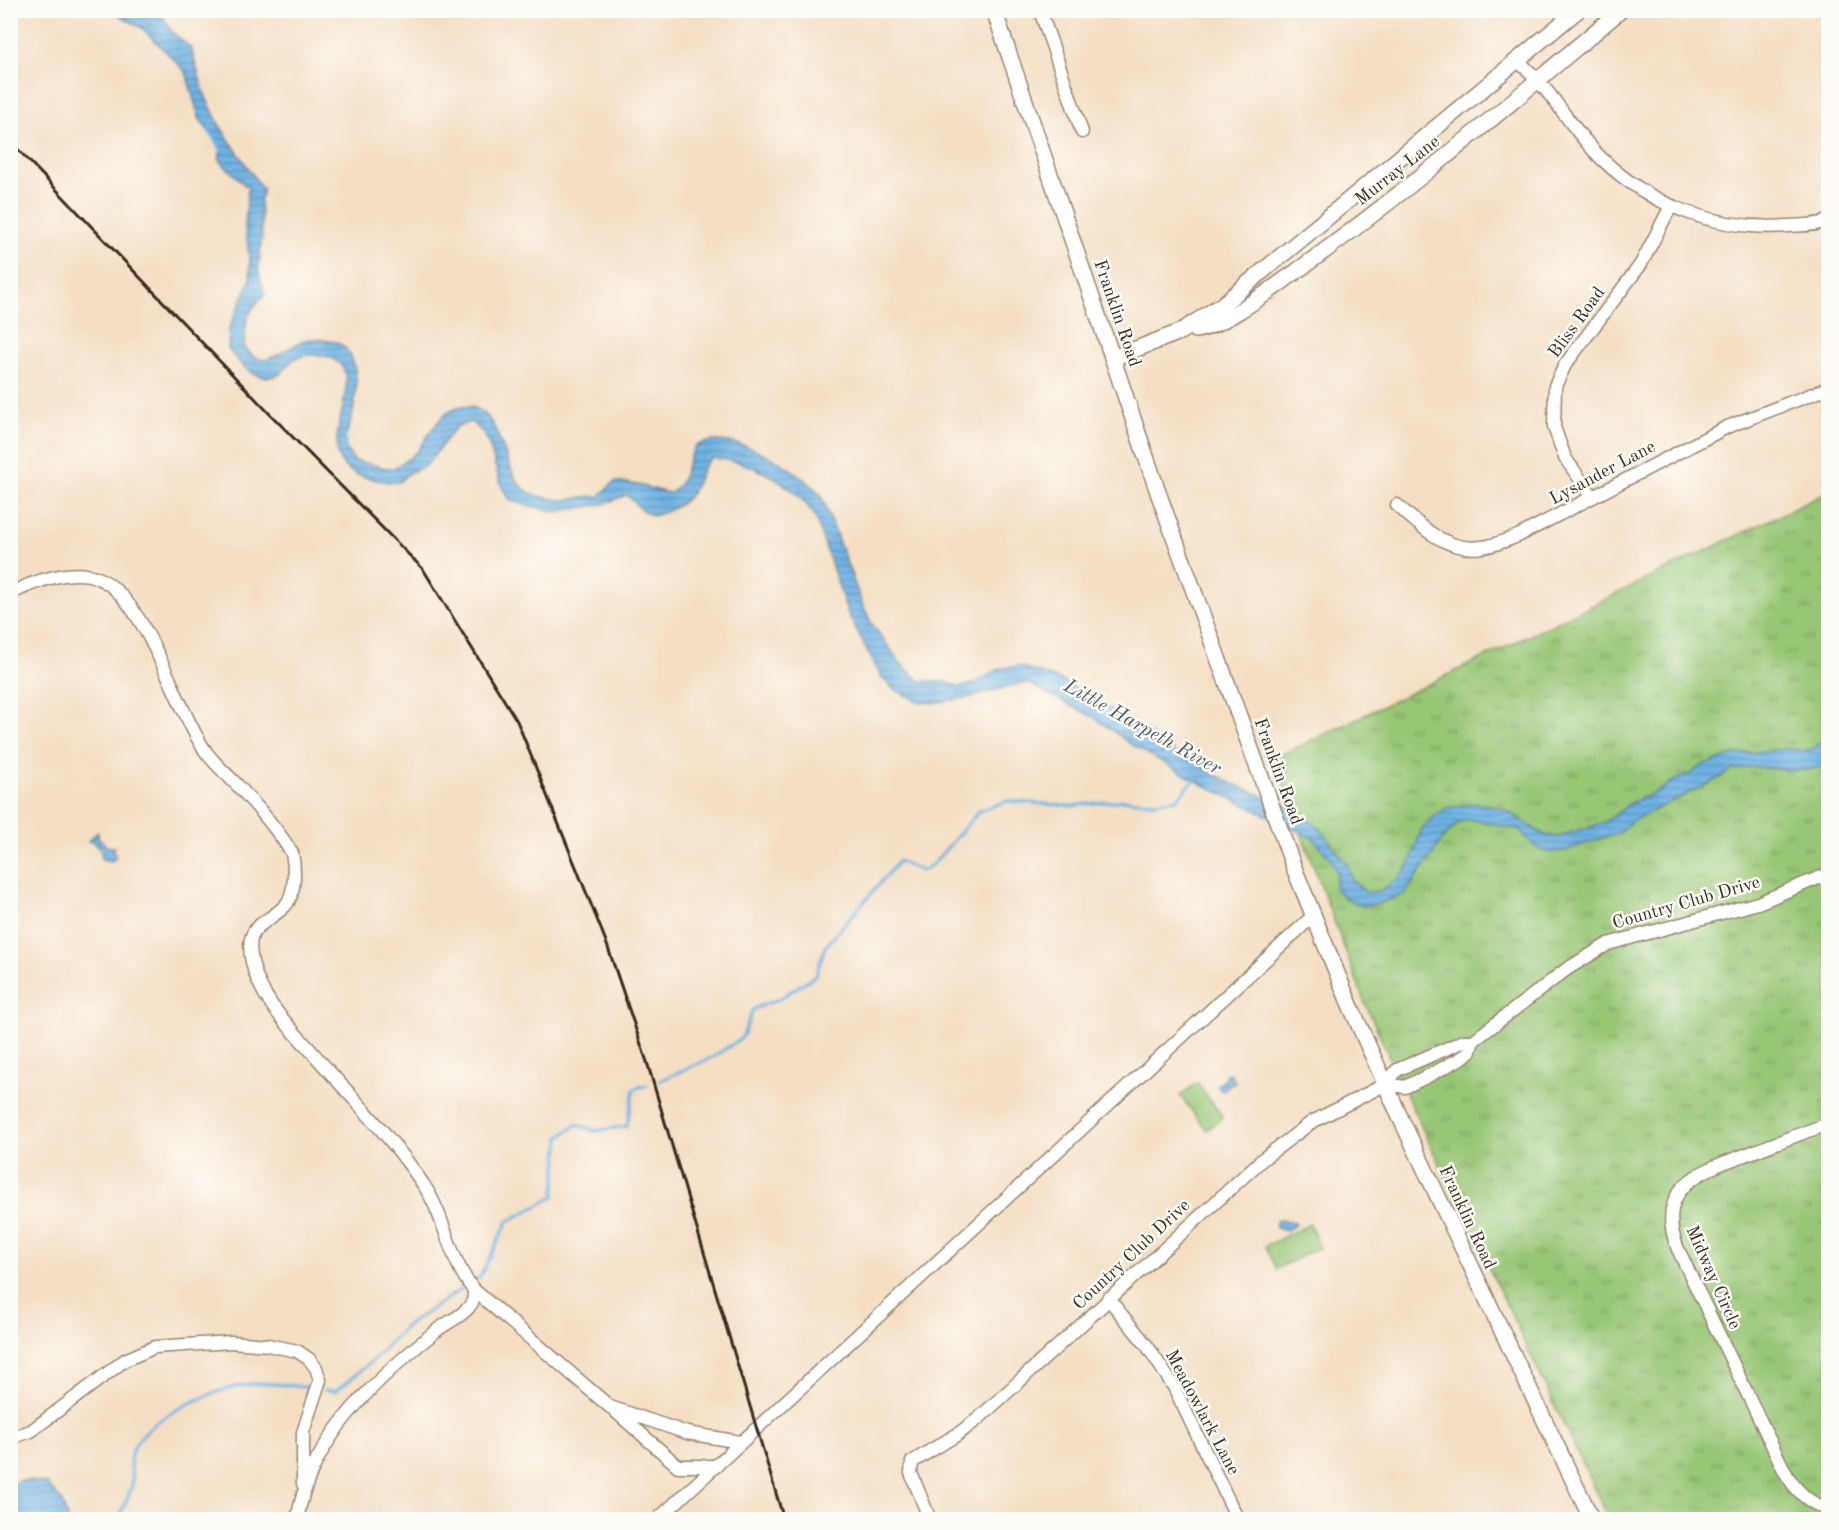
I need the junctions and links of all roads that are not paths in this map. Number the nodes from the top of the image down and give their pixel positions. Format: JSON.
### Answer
{"nodes":[{"id":1,"x":994,"y":10,"type":"edge"},
{"id":2,"x":1040,"y":10,"type":"edge"},
{"id":3,"x":1578,"y":10,"type":"edge"},
{"id":4,"x":1621,"y":10,"type":"edge"},
{"id":5,"x":1518,"y":61,"type":"junction"},
{"id":6,"x":1539,"y":79,"type":"junction"},
{"id":7,"x":1082,"y":132,"type":"dead end"},
{"id":8,"x":1671,"y":206,"type":"junction"},
{"id":9,"x":1828,"y":221,"type":"edge"},
{"id":10,"x":1180,"y":332,"type":"junction"},
{"id":11,"x":1113,"y":358,"type":"junction"},
{"id":12,"x":1828,"y":388,"type":"edge"},
{"id":13,"x":1593,"y":497,"type":"junction"},
{"id":14,"x":1397,"y":505,"type":"dead end"},
{"id":15,"x":10,"y":594,"type":"edge"},
{"id":16,"x":1828,"y":874,"type":"edge"},
{"id":17,"x":1313,"y":916,"type":"junction"},
{"id":18,"x":1473,"y":1041,"type":"junction"},
{"id":19,"x":1386,"y":1084,"type":"junction"},
{"id":20,"x":1828,"y":1124,"type":"edge"},
{"id":21,"x":474,"y":1290,"type":"junction"},
{"id":22,"x":1108,"y":1298,"type":"junction"},
{"id":23,"x":610,"y":1407,"type":"junction"},
{"id":24,"x":10,"y":1437,"type":"edge"},
{"id":25,"x":740,"y":1442,"type":"junction"},
{"id":26,"x":716,"y":1466,"type":"junction"},
{"id":27,"x":303,"y":1488,"type":"junction"},
{"id":28,"x":1826,"y":1512,"type":"edge"},
{"id":29,"x":297,"y":1520,"type":"edge"},
{"id":30,"x":657,"y":1520,"type":"edge"},
{"id":31,"x":930,"y":1520,"type":"edge"},
{"id":32,"x":1238,"y":1520,"type":"edge"},
{"id":33,"x":1592,"y":1520,"type":"edge"}],
"edges":[{"from":1,"to":11,"type":"main road","name":"Franklin Road"},
{"from":2,"to":7,"type":"street"},
{"from":3,"to":5,"type":"main road","name":"Murray Lane"},
{"from":4,"to":6,"type":"main road","name":"Murray Lane"},
{"from":5,"to":6,"type":"street"},
{"from":5,"to":10,"type":"main road","name":"Murray Lane"},
{"from":6,"to":8,"type":"street"},
{"from":6,"to":10,"type":"main road","name":"Murray Lane"},
{"from":8,"to":9,"type":"street"},
{"from":8,"to":13,"type":"street","name":"Bliss Road"},
{"from":10,"to":11,"type":"main road","name":"Murray Lane"},
{"from":11,"to":17,"type":"main road","name":"Franklin Road"},
{"from":12,"to":13,"type":"street","name":"Lysander Lane"},
{"from":13,"to":14,"type":"street","name":"Lysander Lane"},
{"from":15,"to":21,"type":"street"},
{"from":16,"to":18,"type":"street","name":"Country Club Drive"},
{"from":17,"to":19,"type":"main road","name":"Franklin Road"},
{"from":17,"to":25,"type":"street"},
{"from":18,"to":19,"type":"street","name":"Country Club Drive"},
{"from":18,"to":19,"type":"street","name":"Country Club Drive"},
{"from":19,"to":22,"type":"street","name":"Country Club Drive"},
{"from":19,"to":33,"type":"main road","name":"Franklin Road"},
{"from":20,"to":28,"type":"street","name":"Midway Circle"},
{"from":21,"to":23,"type":"street"},
{"from":21,"to":27,"type":"street"},
{"from":22,"to":31,"type":"street","name":"Country Club Drive"},
{"from":22,"to":32,"type":"street","name":"Meadowlark Lane"},
{"from":23,"to":25,"type":"street"},
{"from":23,"to":26,"type":"street"},
{"from":24,"to":27,"type":"street"},
{"from":25,"to":26,"type":"street"},
{"from":26,"to":30,"type":"street"},
{"from":27,"to":29,"type":"street"}]}
